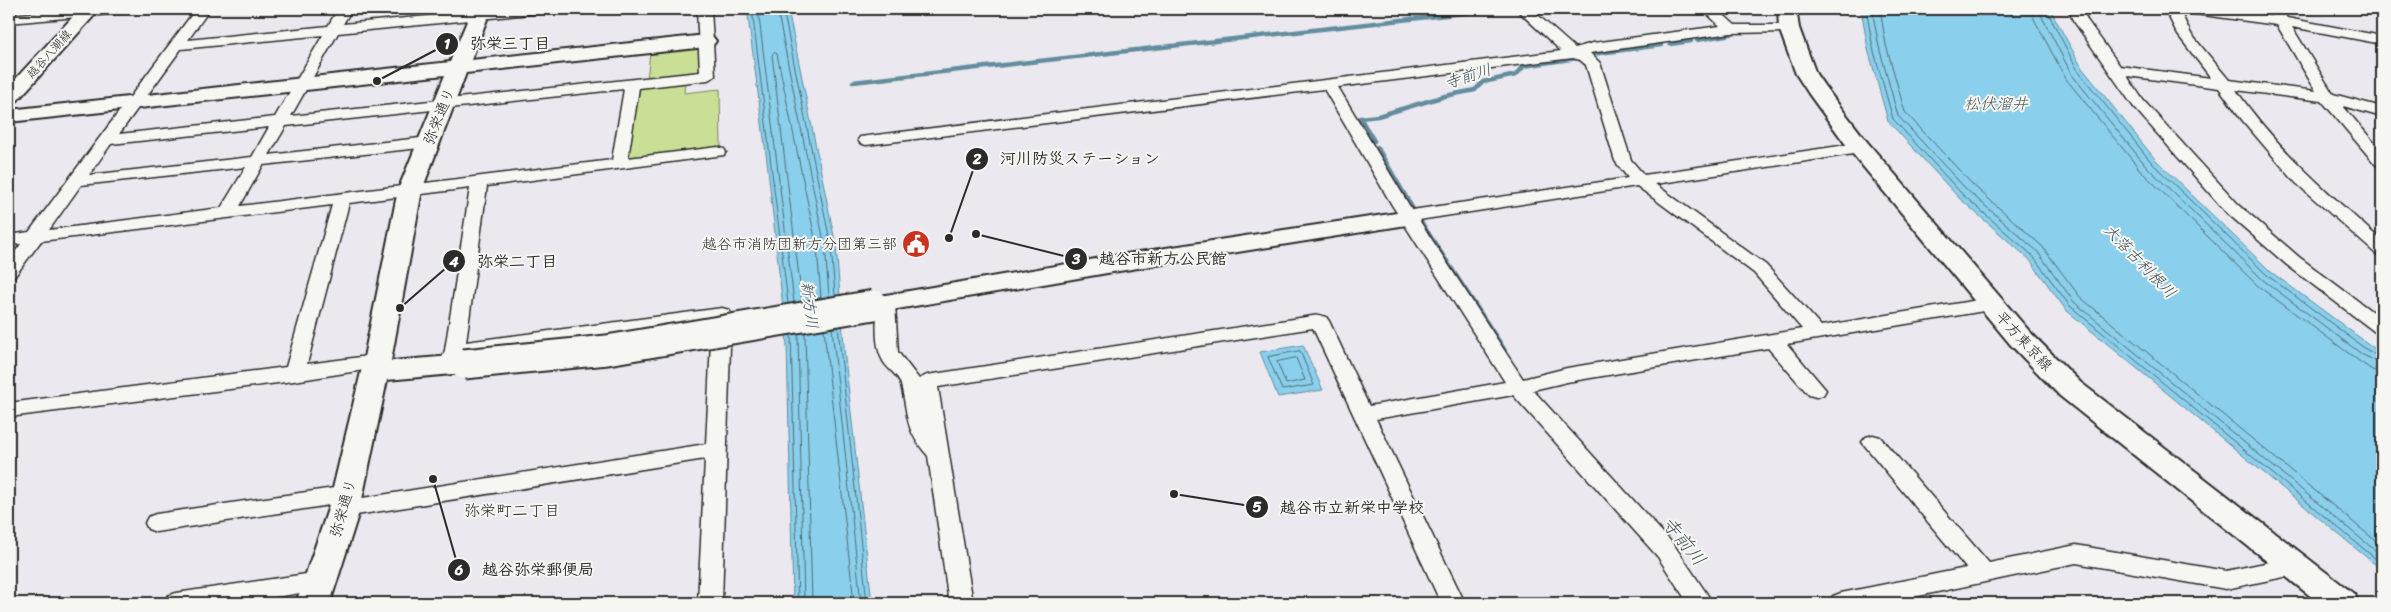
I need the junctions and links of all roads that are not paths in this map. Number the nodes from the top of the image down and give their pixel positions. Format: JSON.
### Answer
{"nodes":[{"id":1,"x":122,"y":9,"type":"edge"},
{"id":2,"x":203,"y":9,"type":"edge"},
{"id":3,"x":345,"y":9,"type":"edge"},
{"id":4,"x":541,"y":9,"type":"edge"},
{"id":5,"x":704,"y":9,"type":"edge"},
{"id":6,"x":1523,"y":9,"type":"edge"},
{"id":7,"x":1709,"y":9,"type":"edge"},
{"id":8,"x":2075,"y":9,"type":"edge"},
{"id":9,"x":2172,"y":9,"type":"edge"},
{"id":10,"x":2188,"y":9,"type":"edge"},
{"id":11,"x":88,"y":10,"type":"edge"},
{"id":12,"x":480,"y":12,"type":"edge"},
{"id":13,"x":2278,"y":15,"type":"edge"},
{"id":14,"x":1788,"y":18,"type":"edge"},
{"id":15,"x":9,"y":19,"type":"edge"},
{"id":16,"x":1731,"y":29,"type":"junction"},
{"id":17,"x":333,"y":30,"type":"junction"},
{"id":18,"x":2382,"y":40,"type":"edge"},
{"id":19,"x":706,"y":41,"type":"junction"},
{"id":20,"x":176,"y":44,"type":"junction"},
{"id":21,"x":1573,"y":54,"type":"junction"},
{"id":22,"x":459,"y":68,"type":"junction"},
{"id":23,"x":2114,"y":70,"type":"junction"},
{"id":24,"x":302,"y":84,"type":"junction"},
{"id":25,"x":632,"y":84,"type":"junction"},
{"id":26,"x":1329,"y":84,"type":"junction"},
{"id":27,"x":2224,"y":84,"type":"junction"},
{"id":28,"x":2327,"y":97,"type":"junction"},
{"id":29,"x":9,"y":98,"type":"edge"},
{"id":30,"x":134,"y":102,"type":"junction"},
{"id":31,"x":444,"y":104,"type":"junction"},
{"id":32,"x":2382,"y":112,"type":"edge"},
{"id":33,"x":9,"y":116,"type":"edge"},
{"id":34,"x":280,"y":122,"type":"junction"},
{"id":35,"x":106,"y":140,"type":"junction"},
{"id":36,"x":866,"y":140,"type":"dead end"},
{"id":37,"x":429,"y":142,"type":"junction"},
{"id":38,"x":1860,"y":148,"type":"junction"},
{"id":39,"x":718,"y":152,"type":"dead end"},
{"id":40,"x":257,"y":160,"type":"junction"},
{"id":41,"x":2382,"y":162,"type":"edge"},
{"id":42,"x":619,"y":165,"type":"junction"},
{"id":43,"x":1639,"y":180,"type":"junction"},
{"id":44,"x":76,"y":181,"type":"junction"},
{"id":45,"x":479,"y":182,"type":"junction"},
{"id":46,"x":410,"y":190,"type":"junction"},
{"id":47,"x":342,"y":199,"type":"junction"},
{"id":48,"x":228,"y":212,"type":"junction"},
{"id":49,"x":1410,"y":218,"type":"junction"},
{"id":50,"x":34,"y":237,"type":"junction"},
{"id":51,"x":9,"y":240,"type":"edge"},
{"id":52,"x":2382,"y":250,"type":"edge"},
{"id":53,"x":9,"y":272,"type":"edge"},
{"id":54,"x":880,"y":304,"type":"junction"},
{"id":55,"x":1990,"y":304,"type":"junction"},
{"id":56,"x":2382,"y":328,"type":"edge"},
{"id":57,"x":1814,"y":332,"type":"junction"},
{"id":58,"x":1772,"y":340,"type":"junction"},
{"id":59,"x":456,"y":360,"type":"junction"},
{"id":60,"x":376,"y":367,"type":"junction"},
{"id":61,"x":294,"y":374,"type":"junction"},
{"id":62,"x":1518,"y":387,"type":"junction"},
{"id":63,"x":1816,"y":390,"type":"dead end"},
{"id":64,"x":9,"y":410,"type":"edge"},
{"id":65,"x":1362,"y":414,"type":"junction"},
{"id":66,"x":1873,"y":442,"type":"dead end"},
{"id":67,"x":716,"y":450,"type":"junction"},
{"id":68,"x":938,"y":454,"type":"junction"},
{"id":69,"x":346,"y":502,"type":"junction"},
{"id":70,"x":156,"y":523,"type":"dead end"},
{"id":71,"x":2294,"y":566,"type":"junction"},
{"id":72,"x":1984,"y":574,"type":"junction"},
{"id":73,"x":316,"y":592,"type":"edge"},
{"id":74,"x":176,"y":603,"type":"edge"},
{"id":75,"x":710,"y":603,"type":"edge"},
{"id":76,"x":962,"y":603,"type":"edge"},
{"id":77,"x":1454,"y":603,"type":"edge"},
{"id":78,"x":1701,"y":603,"type":"edge"},
{"id":79,"x":1841,"y":603,"type":"edge"},
{"id":80,"x":2342,"y":603,"type":"edge"}],
"edges":[{"from":1,"to":11,"type":"street"},
{"from":2,"to":20,"type":"street"},
{"from":3,"to":17,"type":"street"},
{"from":4,"to":12,"type":"street"},
{"from":5,"to":19,"type":"street"},
{"from":6,"to":21,"type":"street"},
{"from":7,"to":16,"type":"street"},
{"from":8,"to":23,"type":"street"},
{"from":9,"to":27,"type":"street"},
{"from":10,"to":13,"type":"street"},
{"from":11,"to":15,"type":"street"},
{"from":11,"to":29,"type":"street","name":"越谷八潮線"},
{"from":12,"to":17,"type":"street"},
{"from":12,"to":22,"type":"street"},
{"from":13,"to":18,"type":"street"},
{"from":13,"to":28,"type":"street"},
{"from":14,"to":16,"type":"street"},
{"from":14,"to":38,"type":"street","name":"平方東京線"},
{"from":16,"to":21,"type":"street"},
{"from":17,"to":20,"type":"street"},
{"from":17,"to":24,"type":"street"},
{"from":19,"to":22,"type":"street"},
{"from":19,"to":25,"type":"street"},
{"from":20,"to":30,"type":"street"},
{"from":21,"to":26,"type":"street"},
{"from":21,"to":43,"type":"street"},
{"from":22,"to":24,"type":"street","name":"弥栄通り"},
{"from":22,"to":31,"type":"street","name":"弥栄通り"},
{"from":23,"to":27,"type":"street"},
{"from":23,"to":56,"type":"street"},
{"from":24,"to":30,"type":"street","name":"弥栄通り"},
{"from":24,"to":34,"type":"street"},
{"from":25,"to":31,"type":"street"},
{"from":25,"to":42,"type":"street"},
{"from":26,"to":36,"type":"street"},
{"from":26,"to":49,"type":"street"},
{"from":27,"to":28,"type":"street"},
{"from":27,"to":52,"type":"street"},
{"from":28,"to":32,"type":"street"},
{"from":28,"to":41,"type":"street"},
{"from":30,"to":33,"type":"street","name":"弥栄通り"},
{"from":30,"to":35,"type":"street"},
{"from":31,"to":34,"type":"street"},
{"from":31,"to":37,"type":"street","name":"弥栄通り"},
{"from":34,"to":35,"type":"street"},
{"from":34,"to":40,"type":"street"},
{"from":35,"to":44,"type":"street"},
{"from":37,"to":40,"type":"street"},
{"from":37,"to":46,"type":"street","name":"弥栄通り"},
{"from":38,"to":43,"type":"street"},
{"from":38,"to":55,"type":"street","name":"平方東京線"},
{"from":39,"to":42,"type":"street"},
{"from":40,"to":44,"type":"street"},
{"from":40,"to":48,"type":"street"},
{"from":42,"to":45,"type":"street"},
{"from":43,"to":49,"type":"street"},
{"from":43,"to":57,"type":"street"},
{"from":44,"to":50,"type":"street"},
{"from":45,"to":46,"type":"street"},
{"from":45,"to":59,"type":"street"},
{"from":46,"to":47,"type":"street"},
{"from":46,"to":60,"type":"street","name":"弥栄通り"},
{"from":47,"to":48,"type":"street"},
{"from":47,"to":61,"type":"street"},
{"from":48,"to":50,"type":"street"},
{"from":49,"to":54,"type":"street"},
{"from":49,"to":62,"type":"street"},
{"from":50,"to":51,"type":"street"},
{"from":50,"to":53,"type":"street"},
{"from":54,"to":59,"type":"street","bridge":true},
{"from":54,"to":68,"type":"street"},
{"from":55,"to":57,"type":"street"},
{"from":55,"to":71,"type":"street","name":"平方東京線"},
{"from":57,"to":58,"type":"street"},
{"from":58,"to":62,"type":"street"},
{"from":58,"to":63,"type":"street"},
{"from":59,"to":60,"type":"street"},
{"from":59,"to":67,"type":"street"},
{"from":60,"to":61,"type":"street"},
{"from":60,"to":69,"type":"street","name":"弥栄通り"},
{"from":61,"to":64,"type":"street"},
{"from":62,"to":65,"type":"street"},
{"from":62,"to":78,"type":"street"},
{"from":65,"to":68,"type":"street"},
{"from":65,"to":77,"type":"street"},
{"from":66,"to":72,"type":"street"},
{"from":67,"to":69,"type":"street"},
{"from":67,"to":75,"type":"street"},
{"from":68,"to":76,"type":"street"},
{"from":69,"to":70,"type":"street"},
{"from":69,"to":73,"type":"street","name":"弥栄通り"},
{"from":71,"to":72,"type":"street"},
{"from":71,"to":80,"type":"street","name":"平方東京線"},
{"from":72,"to":79,"type":"street"},
{"from":73,"to":74,"type":"street"}]}
